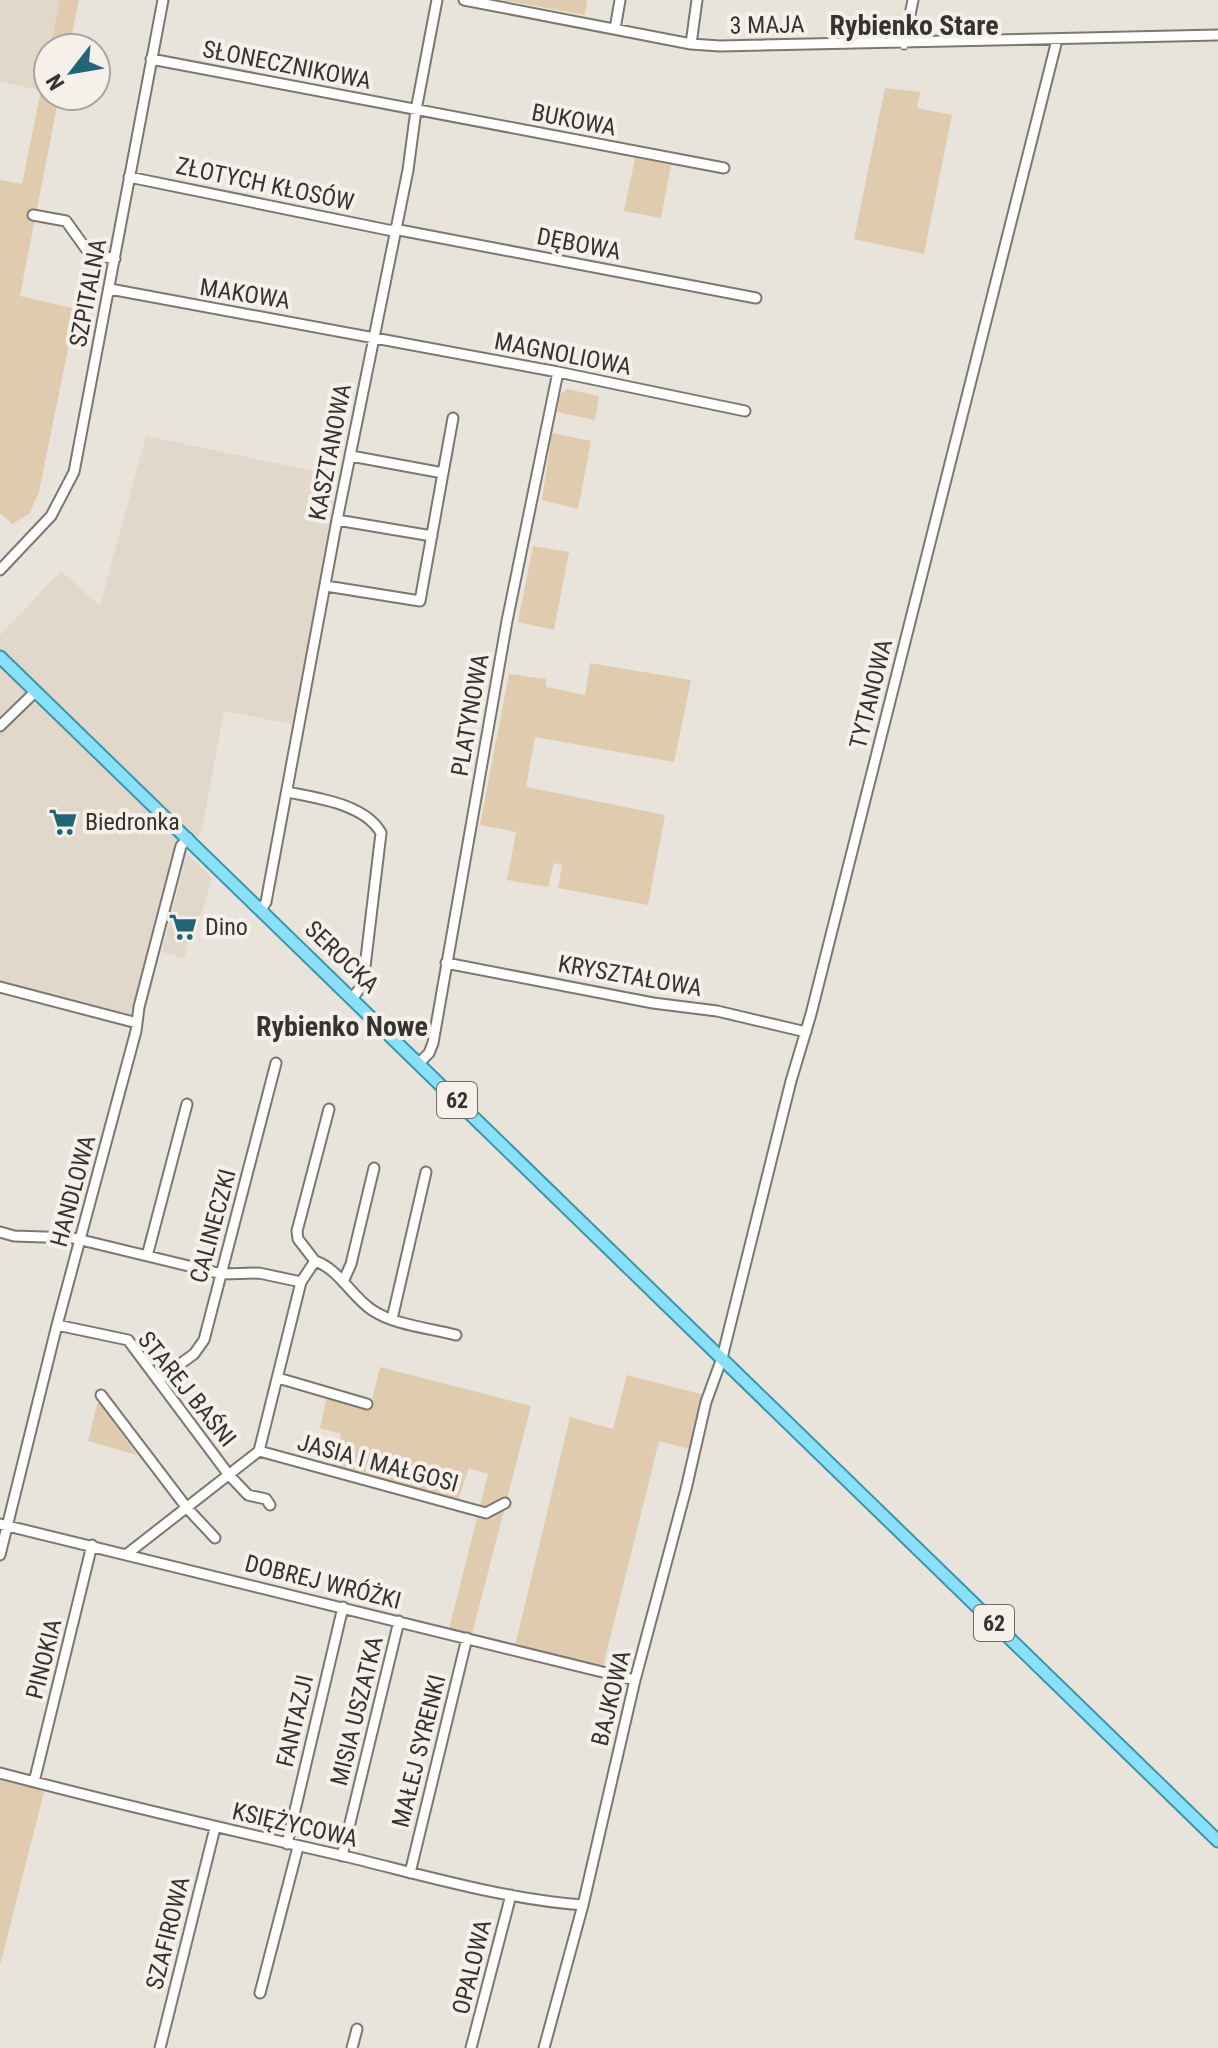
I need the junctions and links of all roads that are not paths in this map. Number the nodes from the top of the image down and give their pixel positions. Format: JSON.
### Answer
{"nodes":[{"id":1,"x":163,"y":0,"type":"edge"},
{"id":2,"x":437,"y":0,"type":"edge"},
{"id":3,"x":464,"y":0,"type":"edge"},
{"id":4,"x":620,"y":0,"type":"edge"},
{"id":5,"x":697,"y":0,"type":"edge"},
{"id":6,"x":913,"y":0,"type":"edge"},
{"id":7,"x":615,"y":29,"type":"junction"},
{"id":8,"x":1218,"y":35,"type":"edge"},
{"id":9,"x":1057,"y":40,"type":"junction"},
{"id":10,"x":691,"y":44,"type":"junction"},
{"id":11,"x":904,"y":44,"type":"junction"},
{"id":12,"x":151,"y":59,"type":"junction"},
{"id":13,"x":416,"y":110,"type":"junction"},
{"id":14,"x":724,"y":168,"type":"dead end"},
{"id":15,"x":129,"y":177,"type":"junction"},
{"id":16,"x":33,"y":215,"type":"dead end"},
{"id":17,"x":394,"y":230,"type":"junction"},
{"id":18,"x":115,"y":259,"type":"junction"},
{"id":19,"x":110,"y":289,"type":"junction"},
{"id":20,"x":756,"y":298,"type":"dead end"},
{"id":21,"x":373,"y":339,"type":"junction"},
{"id":22,"x":558,"y":372,"type":"junction"},
{"id":23,"x":745,"y":411,"type":"dead end"},
{"id":24,"x":453,"y":418,"type":"dead end"},
{"id":25,"x":351,"y":456,"type":"junction"},
{"id":26,"x":443,"y":473,"type":"junction"},
{"id":27,"x":337,"y":520,"type":"junction"},
{"id":28,"x":432,"y":536,"type":"junction"},
{"id":29,"x":0,"y":570,"type":"edge"},
{"id":30,"x":326,"y":586,"type":"junction"},
{"id":31,"x":0,"y":657,"type":"edge"},
{"id":32,"x":35,"y":692,"type":"junction"},
{"id":33,"x":0,"y":726,"type":"edge"},
{"id":34,"x":287,"y":792,"type":"junction"},
{"id":35,"x":188,"y":838,"type":"junction"},
{"id":36,"x":261,"y":910,"type":"junction"},
{"id":37,"x":446,"y":963,"type":"junction"},
{"id":38,"x":0,"y":987,"type":"edge"},
{"id":39,"x":352,"y":999,"type":"junction"},
{"id":40,"x":137,"y":1023,"type":"junction"},
{"id":41,"x":806,"y":1032,"type":"junction"},
{"id":42,"x":276,"y":1063,"type":"dead end"},
{"id":43,"x":419,"y":1063,"type":"junction"},
{"id":44,"x":187,"y":1104,"type":"dead end"},
{"id":45,"x":329,"y":1109,"type":"dead end"},
{"id":46,"x":374,"y":1168,"type":"dead end"},
{"id":47,"x":426,"y":1172,"type":"dead end"},
{"id":48,"x":0,"y":1232,"type":"edge"},
{"id":49,"x":81,"y":1240,"type":"junction"},
{"id":50,"x":147,"y":1256,"type":"junction"},
{"id":51,"x":315,"y":1261,"type":"junction"},
{"id":52,"x":222,"y":1274,"type":"junction"},
{"id":53,"x":301,"y":1282,"type":"junction"},
{"id":54,"x":343,"y":1282,"type":"junction"},
{"id":55,"x":392,"y":1319,"type":"junction"},
{"id":56,"x":57,"y":1325,"type":"junction"},
{"id":57,"x":456,"y":1335,"type":"dead end"},
{"id":58,"x":722,"y":1358,"type":"junction"},
{"id":59,"x":278,"y":1378,"type":"junction"},
{"id":60,"x":158,"y":1380,"type":"junction"},
{"id":61,"x":101,"y":1395,"type":"dead end"},
{"id":62,"x":367,"y":1404,"type":"dead end"},
{"id":63,"x":259,"y":1451,"type":"junction"},
{"id":64,"x":229,"y":1475,"type":"junction"},
{"id":65,"x":505,"y":1503,"type":"dead end"},
{"id":66,"x":270,"y":1505,"type":"dead end"},
{"id":67,"x":187,"y":1508,"type":"junction"},
{"id":68,"x":4,"y":1525,"type":"edge"},
{"id":69,"x":215,"y":1538,"type":"dead end"},
{"id":70,"x":92,"y":1545,"type":"junction"},
{"id":71,"x":127,"y":1554,"type":"junction"},
{"id":72,"x":0,"y":1555,"type":"edge"},
{"id":73,"x":343,"y":1607,"type":"junction"},
{"id":74,"x":399,"y":1621,"type":"junction"},
{"id":75,"x":467,"y":1638,"type":"junction"},
{"id":76,"x":635,"y":1680,"type":"junction"},
{"id":77,"x":0,"y":1773,"type":"edge"},
{"id":78,"x":34,"y":1782,"type":"junction"},
{"id":79,"x":215,"y":1828,"type":"junction"},
{"id":80,"x":1218,"y":1841,"type":"edge"},
{"id":81,"x":287,"y":1844,"type":"junction"},
{"id":82,"x":298,"y":1847,"type":"junction"},
{"id":83,"x":342,"y":1856,"type":"junction"},
{"id":84,"x":410,"y":1873,"type":"junction"},
{"id":85,"x":511,"y":1895,"type":"junction"},
{"id":86,"x":583,"y":1905,"type":"junction"},
{"id":87,"x":260,"y":1993,"type":"dead end"},
{"id":88,"x":357,"y":2029,"type":"dead end"},
{"id":89,"x":160,"y":2048,"type":"edge"},
{"id":90,"x":352,"y":2048,"type":"edge"},
{"id":91,"x":471,"y":2048,"type":"edge"},
{"id":92,"x":544,"y":2048,"type":"edge"}],
"edges":[{"from":1,"to":12,"type":"street","name":"SZPITALNA"},
{"from":2,"to":13,"type":"street","name":"KASZTANOWA"},
{"from":3,"to":7,"type":"street","name":"3 MAJA"},
{"from":4,"to":7,"type":"street"},
{"from":5,"to":10,"type":"street"},
{"from":6,"to":11,"type":"street"},
{"from":7,"to":10,"type":"street","name":"3 MAJA"},
{"from":8,"to":9,"type":"street","name":"3 MAJA"},
{"from":9,"to":11,"type":"street","name":"3 MAJA"},
{"from":9,"to":41,"type":"street","name":"TYTANOWA"},
{"from":10,"to":11,"type":"street","name":"3 MAJA"},
{"from":12,"to":13,"type":"street","name":"SŁONECZNIKOWA"},
{"from":12,"to":15,"type":"street","name":"SZPITALNA"},
{"from":13,"to":14,"type":"street","name":"BUKOWA"},
{"from":13,"to":17,"type":"street","name":"KASZTANOWA"},
{"from":15,"to":17,"type":"street","name":"ZŁOTYCH KŁOSÓW"},
{"from":15,"to":18,"type":"street","name":"SZPITALNA"},
{"from":16,"to":18,"type":"street"},
{"from":17,"to":20,"type":"street","name":"DĘBOWA"},
{"from":17,"to":21,"type":"street","name":"KASZTANOWA"},
{"from":18,"to":19,"type":"street","name":"SZPITALNA"},
{"from":19,"to":21,"type":"street","name":"MAKOWA"},
{"from":19,"to":29,"type":"street","name":"SZPITALNA"},
{"from":21,"to":22,"type":"street","name":"MAGNOLIOWA"},
{"from":21,"to":25,"type":"street","name":"KASZTANOWA"},
{"from":22,"to":23,"type":"street","name":"MAGNOLIOWA"},
{"from":22,"to":37,"type":"street","name":"PLATYNOWA"},
{"from":24,"to":26,"type":"street"},
{"from":25,"to":26,"type":"street"},
{"from":25,"to":27,"type":"street","name":"KASZTANOWA"},
{"from":26,"to":28,"type":"street"},
{"from":27,"to":28,"type":"street"},
{"from":27,"to":30,"type":"street","name":"KASZTANOWA"},
{"from":28,"to":30,"type":"street"},
{"from":30,"to":34,"type":"street","name":"KASZTANOWA"},
{"from":31,"to":32,"type":"main road","name":"SEROCKA","number":"62"},
{"from":32,"to":33,"type":"street"},
{"from":32,"to":35,"type":"main road","name":"SEROCKA","number":"62"},
{"from":34,"to":36,"type":"street","name":"KASZTANOWA"},
{"from":34,"to":39,"type":"street"},
{"from":35,"to":36,"type":"main road","name":"SEROCKA","number":"62"},
{"from":35,"to":40,"type":"street","name":"HANDLOWA"},
{"from":36,"to":39,"type":"main road","name":"SEROCKA","number":"62"},
{"from":37,"to":41,"type":"street","name":"KRYSZTAŁOWA"},
{"from":37,"to":43,"type":"street","name":"PLATYNOWA"},
{"from":38,"to":40,"type":"street"},
{"from":39,"to":43,"type":"main road","name":"SEROCKA","number":"62"},
{"from":40,"to":49,"type":"street","name":"HANDLOWA"},
{"from":41,"to":58,"type":"street","name":"TYTANOWA"},
{"from":42,"to":52,"type":"street","name":"CALINECZKI"},
{"from":43,"to":58,"type":"main road","name":"SEROCKA","number":"62"},
{"from":44,"to":50,"type":"street"},
{"from":45,"to":51,"type":"street"},
{"from":46,"to":54,"type":"street"},
{"from":47,"to":55,"type":"street"},
{"from":48,"to":49,"type":"street"},
{"from":49,"to":50,"type":"street"},
{"from":49,"to":56,"type":"street","name":"HANDLOWA"},
{"from":50,"to":52,"type":"street"},
{"from":51,"to":53,"type":"street"},
{"from":51,"to":54,"type":"street"},
{"from":52,"to":53,"type":"street"},
{"from":52,"to":60,"type":"street","name":"CALINECZKI"},
{"from":53,"to":59,"type":"street"},
{"from":54,"to":55,"type":"street"},
{"from":55,"to":57,"type":"street"},
{"from":56,"to":60,"type":"street","name":"STAREJ BAŚNI"},
{"from":56,"to":68,"type":"street","name":"HANDLOWA"},
{"from":58,"to":76,"type":"street","name":"BAJKOWA"},
{"from":58,"to":80,"type":"main road","number":"62"},
{"from":59,"to":62,"type":"street"},
{"from":59,"to":63,"type":"street"},
{"from":60,"to":64,"type":"street","name":"STAREJ BAŚNI"},
{"from":61,"to":67,"type":"street"},
{"from":63,"to":64,"type":"street"},
{"from":63,"to":65,"type":"street","name":"JASIA I MAŁGOSI"},
{"from":64,"to":66,"type":"street","name":"STAREJ BAŚNI"},
{"from":64,"to":67,"type":"street"},
{"from":67,"to":69,"type":"street"},
{"from":67,"to":71,"type":"street"},
{"from":68,"to":70,"type":"street","name":"DOBREJ WRÓŻKI"},
{"from":68,"to":72,"type":"street","name":"HANDLOWA"},
{"from":70,"to":71,"type":"street","name":"DOBREJ WRÓŻKI"},
{"from":70,"to":78,"type":"street","name":"PINOKIA"},
{"from":71,"to":73,"type":"street","name":"DOBREJ WRÓŻKI"},
{"from":73,"to":74,"type":"street","name":"DOBREJ WRÓŻKI"},
{"from":73,"to":81,"type":"street","name":"FANTAZJI"},
{"from":74,"to":75,"type":"street","name":"DOBREJ WRÓŻKI"},
{"from":74,"to":83,"type":"street","name":"MISIA USZATKA"},
{"from":75,"to":76,"type":"street","name":"DOBREJ WRÓŻKI"},
{"from":75,"to":84,"type":"street","name":"MAŁEJ SYRENKI"},
{"from":76,"to":86,"type":"street","name":"BAJKOWA"},
{"from":77,"to":78,"type":"street","name":"KSIĘŻYCOWA"},
{"from":78,"to":79,"type":"street","name":"KSIĘŻYCOWA"},
{"from":79,"to":81,"type":"street","name":"KSIĘŻYCOWA"},
{"from":79,"to":89,"type":"street","name":"SZAFIROWA"},
{"from":81,"to":82,"type":"street","name":"KSIĘŻYCOWA"},
{"from":82,"to":83,"type":"street","name":"KSIĘŻYCOWA"},
{"from":82,"to":87,"type":"street"},
{"from":83,"to":84,"type":"street","name":"KSIĘŻYCOWA"},
{"from":84,"to":85,"type":"street","name":"KSIĘŻYCOWA"},
{"from":85,"to":86,"type":"street","name":"KSIĘŻYCOWA"},
{"from":85,"to":91,"type":"street","name":"OPALOWA"},
{"from":86,"to":92,"type":"street","name":"BAJKOWA"},
{"from":88,"to":90,"type":"street"}]}
